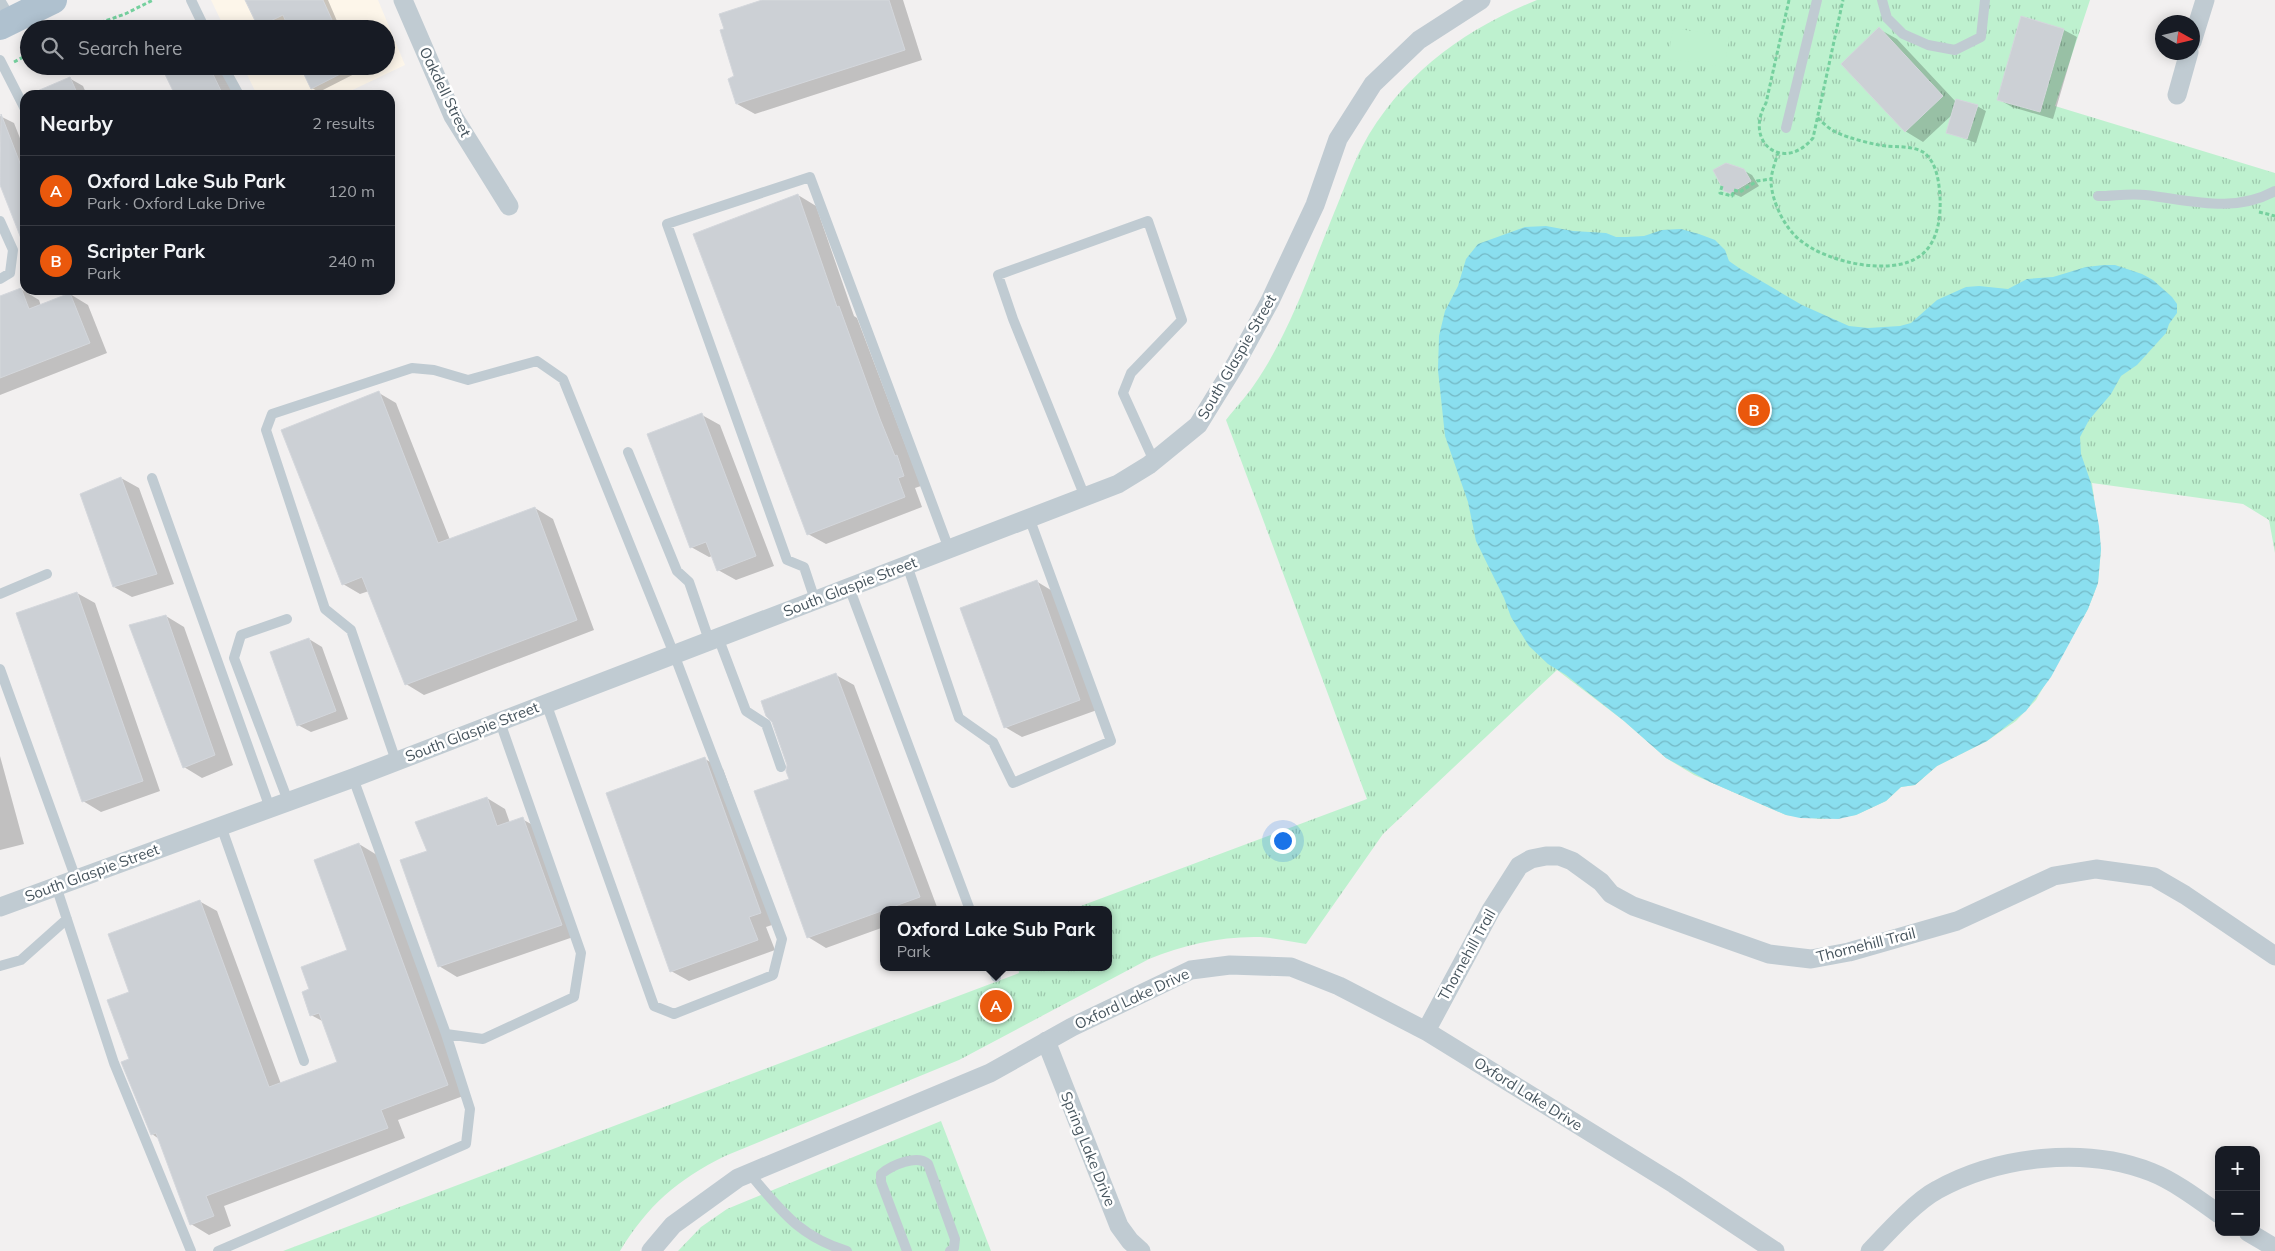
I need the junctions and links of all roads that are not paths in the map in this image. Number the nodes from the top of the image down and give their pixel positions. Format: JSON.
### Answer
{"nodes":[{"id":1,"x":53,"y":0,"type":"edge"},
{"id":2,"x":191,"y":0,"type":"edge"},
{"id":3,"x":402,"y":0,"type":"edge"},
{"id":4,"x":1481,"y":0,"type":"edge"},
{"id":5,"x":1817,"y":0,"type":"edge"},
{"id":6,"x":1882,"y":0,"type":"edge"},
{"id":7,"x":1985,"y":0,"type":"edge"},
{"id":8,"x":2205,"y":0,"type":"edge"},
{"id":9,"x":4,"y":15,"type":"edge"},
{"id":10,"x":2200,"y":16,"type":"edge"},
{"id":11,"x":201,"y":20,"type":"edge"},
{"id":12,"x":0,"y":60,"type":"edge"},
{"id":13,"x":2188,"y":60,"type":"edge"},
{"id":14,"x":228,"y":75,"type":"edge"},
{"id":15,"x":236,"y":90,"type":"edge"},
{"id":16,"x":2177,"y":95,"type":"dead end"},
{"id":17,"x":20,"y":99,"type":"edge"},
{"id":18,"x":1786,"y":128,"type":"dead end"},
{"id":19,"x":2275,"y":191,"type":"edge"},
{"id":20,"x":2098,"y":196,"type":"dead end"},
{"id":21,"x":509,"y":206,"type":"dead end"},
{"id":22,"x":0,"y":221,"type":"edge"},
{"id":23,"x":0,"y":280,"type":"edge"},
{"id":24,"x":628,"y":452,"type":"dead end"},
{"id":25,"x":1154,"y":461,"type":"junction"},
{"id":26,"x":152,"y":478,"type":"dead end"},
{"id":27,"x":1085,"y":497,"type":"junction"},
{"id":28,"x":1030,"y":520,"type":"junction"},
{"id":29,"x":949,"y":549,"type":"junction"},
{"id":30,"x":907,"y":564,"type":"junction"},
{"id":31,"x":48,"y":574,"type":"dead end"},
{"id":32,"x":849,"y":587,"type":"junction"},
{"id":33,"x":0,"y":594,"type":"edge"},
{"id":34,"x":815,"y":600,"type":"junction"},
{"id":35,"x":287,"y":619,"type":"dead end"},
{"id":36,"x":713,"y":639,"type":"junction"},
{"id":37,"x":674,"y":654,"type":"junction"},
{"id":38,"x":0,"y":669,"type":"edge"},
{"id":39,"x":546,"y":703,"type":"junction"},
{"id":40,"x":500,"y":722,"type":"junction"},
{"id":41,"x":396,"y":761,"type":"junction"},
{"id":42,"x":781,"y":767,"type":"dead end"},
{"id":43,"x":353,"y":778,"type":"junction"},
{"id":44,"x":288,"y":802,"type":"junction"},
{"id":45,"x":270,"y":808,"type":"junction"},
{"id":46,"x":221,"y":826,"type":"junction"},
{"id":47,"x":76,"y":879,"type":"junction"},
{"id":48,"x":56,"y":886,"type":"junction"},
{"id":49,"x":969,"y":906,"type":"edge"},
{"id":50,"x":0,"y":907,"type":"edge"},
{"id":51,"x":67,"y":919,"type":"junction"},
{"id":52,"x":2275,"y":956,"type":"edge"},
{"id":53,"x":0,"y":966,"type":"edge"},
{"id":54,"x":1426,"y":1031,"type":"junction"},
{"id":55,"x":446,"y":1034,"type":"junction"},
{"id":56,"x":1046,"y":1042,"type":"junction"},
{"id":57,"x":304,"y":1061,"type":"dead end"},
{"id":58,"x":749,"y":1174,"type":"junction"},
{"id":59,"x":2215,"y":1211,"type":"edge"},
{"id":60,"x":2255,"y":1236,"type":"edge"},
{"id":61,"x":1752,"y":1245,"type":"edge"},
{"id":62,"x":2275,"y":1248,"type":"edge"},
{"id":63,"x":191,"y":1251,"type":"edge"},
{"id":64,"x":218,"y":1251,"type":"edge"},
{"id":65,"x":651,"y":1251,"type":"edge"},
{"id":66,"x":847,"y":1251,"type":"edge"},
{"id":67,"x":906,"y":1251,"type":"edge"},
{"id":68,"x":950,"y":1251,"type":"edge"},
{"id":69,"x":1141,"y":1251,"type":"edge"},
{"id":70,"x":1774,"y":1251,"type":"edge"},
{"id":71,"x":1870,"y":1251,"type":"edge"}],
"edges":[{"from":1,"to":9,"type":"main road"},
{"from":2,"to":11,"type":"lane"},
{"from":3,"to":21,"type":"street","name":"Oakdell Street"},
{"from":4,"to":25,"type":"street","name":"South Glaspie Street"},
{"from":5,"to":18,"type":"lane"},
{"from":6,"to":7,"type":"lane"},
{"from":8,"to":10,"type":"street"},
{"from":12,"to":17,"type":"lane"},
{"from":13,"to":16,"type":"street"},
{"from":14,"to":15,"type":"lane"},
{"from":19,"to":20,"type":"lane"},
{"from":22,"to":23,"type":"lane"},
{"from":24,"to":36,"type":"lane"},
{"from":25,"to":27,"type":"street","name":"South Glaspie Street"},
{"from":25,"to":27,"type":"lane"},
{"from":26,"to":45,"type":"lane"},
{"from":27,"to":28,"type":"street","name":"South Glaspie Street"},
{"from":28,"to":29,"type":"street","name":"South Glaspie Street"},
{"from":28,"to":30,"type":"lane"},
{"from":29,"to":30,"type":"street","name":"South Glaspie Street"},
{"from":29,"to":34,"type":"lane"},
{"from":30,"to":32,"type":"street","name":"South Glaspie Street"},
{"from":31,"to":33,"type":"lane"},
{"from":32,"to":34,"type":"street","name":"South Glaspie Street"},
{"from":32,"to":49,"type":"lane"},
{"from":34,"to":36,"type":"street","name":"South Glaspie Street"},
{"from":35,"to":44,"type":"lane"},
{"from":36,"to":37,"type":"street","name":"South Glaspie Street"},
{"from":36,"to":42,"type":"lane"},
{"from":37,"to":39,"type":"street","name":"South Glaspie Street"},
{"from":37,"to":39,"type":"lane"},
{"from":37,"to":41,"type":"lane"},
{"from":38,"to":47,"type":"lane"},
{"from":39,"to":40,"type":"street","name":"South Glaspie Street"},
{"from":40,"to":41,"type":"street","name":"South Glaspie Street"},
{"from":40,"to":55,"type":"lane"},
{"from":41,"to":43,"type":"street","name":"South Glaspie Street"},
{"from":43,"to":44,"type":"street","name":"South Glaspie Street"},
{"from":43,"to":55,"type":"lane"},
{"from":44,"to":45,"type":"street","name":"South Glaspie Street"},
{"from":45,"to":46,"type":"street","name":"South Glaspie Street"},
{"from":46,"to":47,"type":"street","name":"South Glaspie Street"},
{"from":46,"to":57,"type":"lane"},
{"from":47,"to":48,"type":"street","name":"South Glaspie Street"},
{"from":48,"to":50,"type":"street","name":"South Glaspie Street"},
{"from":48,"to":51,"type":"lane"},
{"from":51,"to":53,"type":"lane"},
{"from":51,"to":63,"type":"lane"},
{"from":52,"to":54,"type":"street","name":"Thornehill Trail"},
{"from":54,"to":56,"type":"street","name":"Oxford Lake Drive"},
{"from":54,"to":61,"type":"street","name":"Oxford Lake Drive"},
{"from":55,"to":64,"type":"lane"},
{"from":56,"to":58,"type":"street","name":"Oxford Lake Drive"},
{"from":56,"to":69,"type":"street","name":"Spring Lake Drive"},
{"from":58,"to":65,"type":"street","name":"Oxford Lake Drive"},
{"from":58,"to":66,"type":"lane"},
{"from":59,"to":71,"type":"street"},
{"from":60,"to":62,"type":"street"},
{"from":61,"to":70,"type":"street","name":"Oxford Lake Drive"},
{"from":67,"to":68,"type":"lane"}]}
